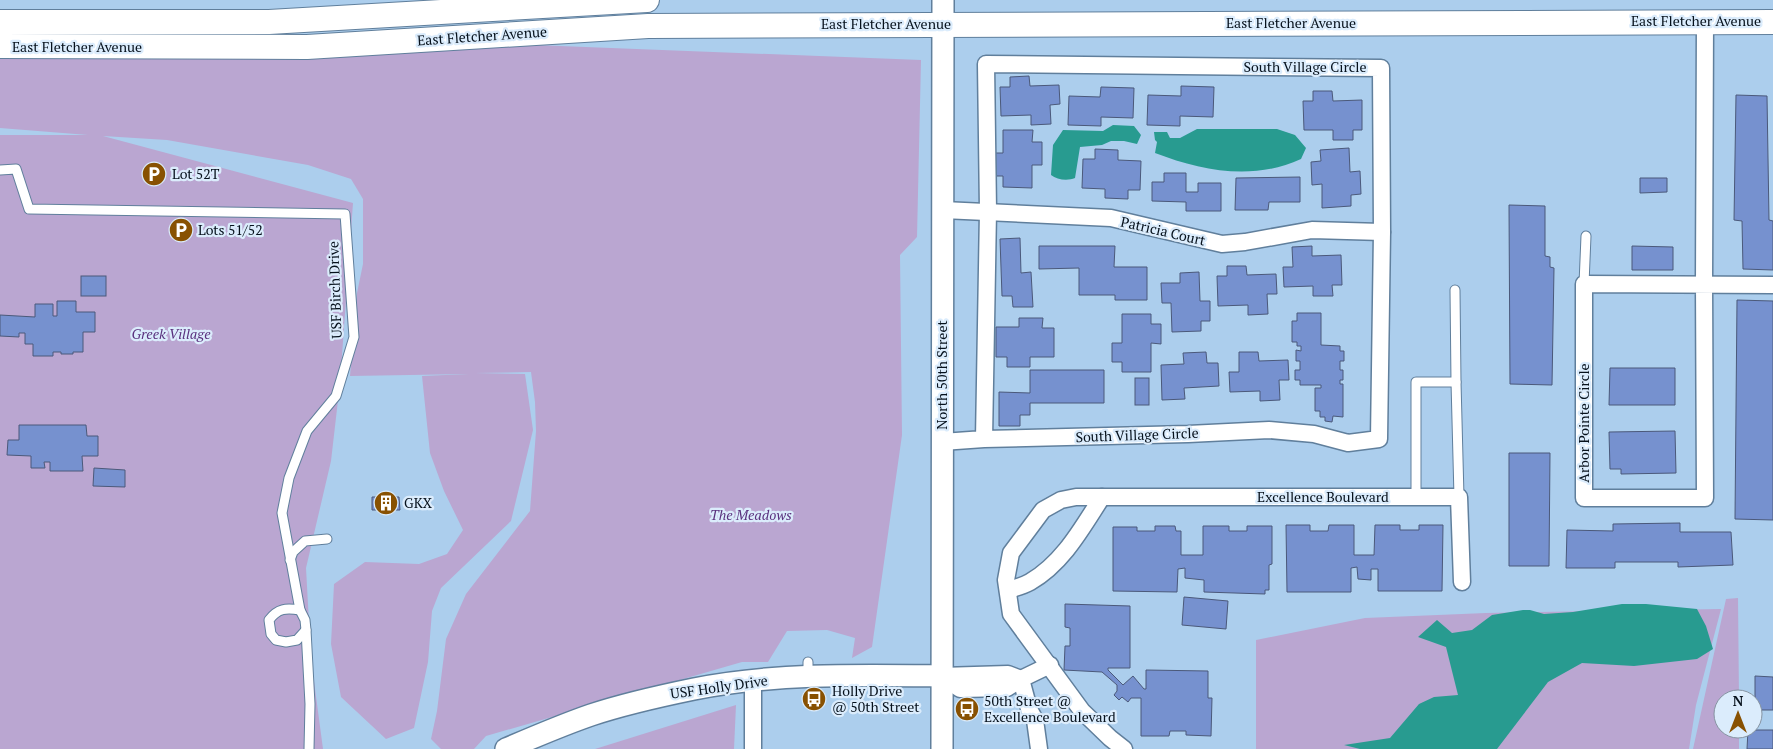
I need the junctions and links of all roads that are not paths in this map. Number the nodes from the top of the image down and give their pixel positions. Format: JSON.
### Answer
{"nodes":[{"id":1,"x":647,"y":0,"type":"edge"},
{"id":2,"x":944,"y":0,"type":"edge"},
{"id":3,"x":1705,"y":21,"type":"junction"},
{"id":4,"x":0,"y":22,"type":"edge"},
{"id":5,"x":1773,"y":22,"type":"edge"},
{"id":6,"x":944,"y":24,"type":"junction"},
{"id":7,"x":0,"y":46,"type":"edge"},
{"id":8,"x":0,"y":170,"type":"edge"},
{"id":9,"x":943,"y":210,"type":"junction"},
{"id":10,"x":988,"y":211,"type":"junction"},
{"id":11,"x":1382,"y":232,"type":"junction"},
{"id":12,"x":1586,"y":236,"type":"dead end"},
{"id":13,"x":1584,"y":284,"type":"junction"},
{"id":14,"x":1704,"y":284,"type":"junction"},
{"id":15,"x":1773,"y":285,"type":"edge"},
{"id":16,"x":1454,"y":290,"type":"dead end"},
{"id":17,"x":1456,"y":382,"type":"junction"},
{"id":18,"x":984,"y":439,"type":"junction"},
{"id":19,"x":942,"y":442,"type":"junction"},
{"id":20,"x":1102,"y":497,"type":"junction"},
{"id":21,"x":1416,"y":497,"type":"junction"},
{"id":22,"x":1459,"y":497,"type":"junction"},
{"id":23,"x":327,"y":539,"type":"dead end"},
{"id":24,"x":290,"y":560,"type":"junction"},
{"id":25,"x":1462,"y":582,"type":"dead end"},
{"id":26,"x":1008,"y":590,"type":"junction"},
{"id":27,"x":300,"y":610,"type":"junction"},
{"id":28,"x":306,"y":630,"type":"junction"},
{"id":29,"x":1050,"y":665,"type":"junction"},
{"id":30,"x":941,"y":676,"type":"junction"},
{"id":31,"x":1021,"y":679,"type":"junction"},
{"id":32,"x":753,"y":680,"type":"junction"},
{"id":33,"x":309,"y":749,"type":"edge"},
{"id":34,"x":506,"y":749,"type":"edge"},
{"id":35,"x":753,"y":749,"type":"edge"},
{"id":36,"x":942,"y":749,"type":"edge"},
{"id":37,"x":1039,"y":749,"type":"edge"},
{"id":38,"x":1124,"y":749,"type":"edge"}],
"edges":[{"from":1,"to":4,"type":"main road","name":"East Fletcher Avenue"},
{"from":2,"to":6,"type":"street","name":"North 50th Street"},
{"from":3,"to":5,"type":"main road","name":"East Fletcher Avenue"},
{"from":3,"to":6,"type":"main road","name":"East Fletcher Avenue"},
{"from":3,"to":14,"type":"street","name":"Arbor Pointe Circle"},
{"from":6,"to":7,"type":"main road","name":"East Fletcher Avenue"},
{"from":6,"to":9,"type":"street","name":"North 50th Street"},
{"from":8,"to":24,"type":"lane","name":"USF Birch Drive"},
{"from":9,"to":10,"type":"street","name":"Patricia Court"},
{"from":9,"to":19,"type":"street","name":"North 50th Street"},
{"from":10,"to":11,"type":"street","name":"Patricia Court"},
{"from":10,"to":11,"type":"street","name":"South Village Circle"},
{"from":10,"to":18,"type":"street","name":"South Village Circle"},
{"from":11,"to":18,"type":"street","name":"South Village Circle"},
{"from":12,"to":13,"type":"lane"},
{"from":13,"to":14,"type":"street"},
{"from":13,"to":14,"type":"street","name":"Arbor Pointe Circle"},
{"from":14,"to":15,"type":"street"},
{"from":16,"to":17,"type":"lane"},
{"from":17,"to":21,"type":"lane"},
{"from":17,"to":22,"type":"lane"},
{"from":18,"to":19,"type":"street","name":"South Village Circle"},
{"from":19,"to":30,"type":"street","name":"North 50th Street"},
{"from":20,"to":21,"type":"street","name":"Excellence Boulevard"},
{"from":20,"to":26,"type":"street"},
{"from":20,"to":26,"type":"street","name":"Excellence Boulevard"},
{"from":21,"to":22,"type":"street","name":"Excellence Boulevard"},
{"from":22,"to":25,"type":"street"},
{"from":23,"to":24,"type":"lane"},
{"from":24,"to":27,"type":"lane","name":"USF Birch Drive"},
{"from":26,"to":29,"type":"street","name":"Excellence Boulevard"},
{"from":27,"to":28,"type":"lane","name":"USF Birch Drive"},
{"from":27,"to":28,"type":"lane"},
{"from":28,"to":33,"type":"lane","name":"USF Birch Drive"},
{"from":29,"to":31,"type":"street"},
{"from":29,"to":38,"type":"street","name":"Excellence Boulevard"},
{"from":30,"to":31,"type":"street"},
{"from":30,"to":32,"type":"street","name":"USF Holly Drive"},
{"from":30,"to":36,"type":"street","name":"North 50th Street"},
{"from":31,"to":37,"type":"street"},
{"from":32,"to":34,"type":"street","name":"USF Holly Drive"},
{"from":32,"to":35,"type":"street"}]}
